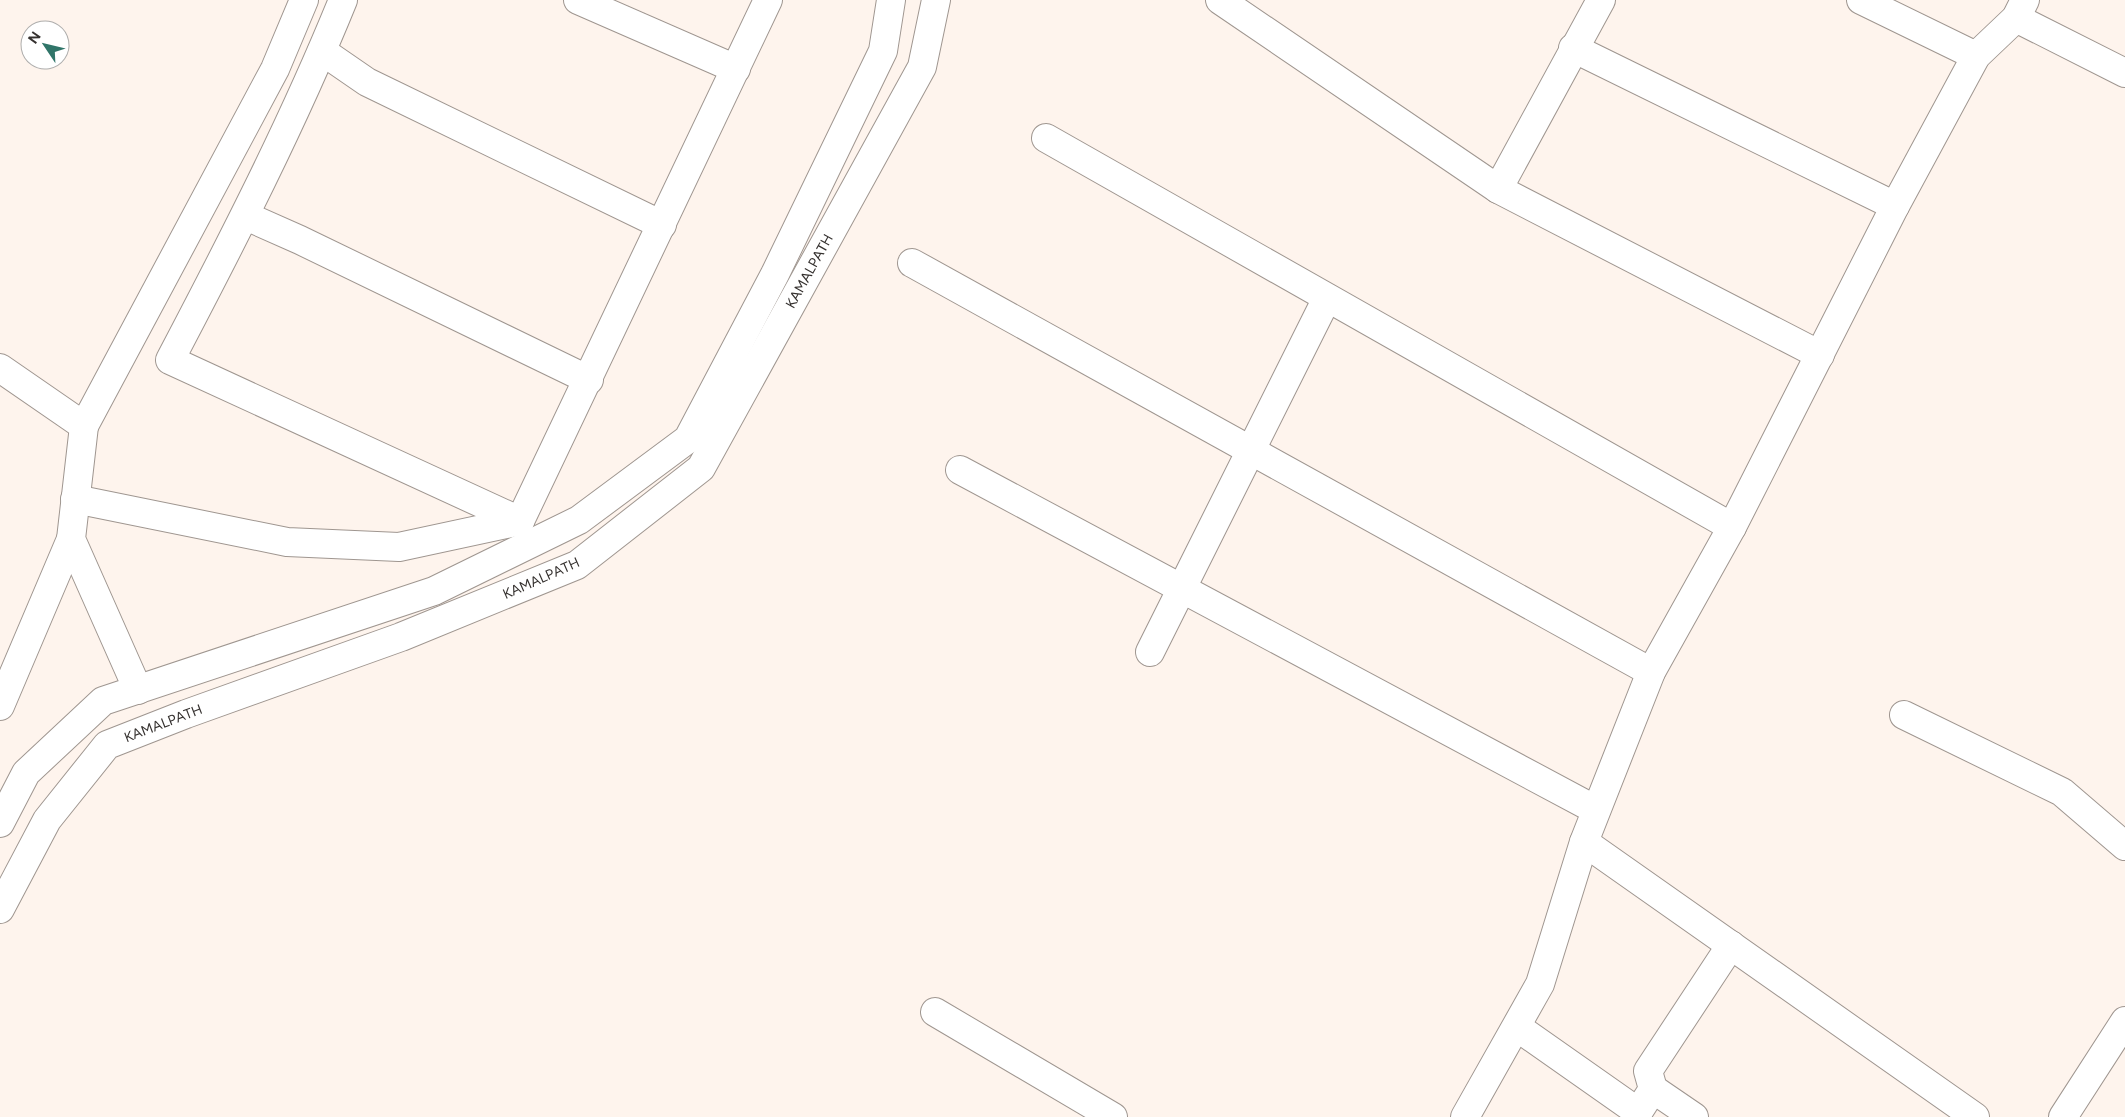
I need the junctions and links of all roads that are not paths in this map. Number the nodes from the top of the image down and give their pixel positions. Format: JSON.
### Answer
{"nodes":[{"id":1,"x":304,"y":0,"type":"edge"},
{"id":2,"x":343,"y":0,"type":"edge"},
{"id":3,"x":578,"y":0,"type":"edge"},
{"id":4,"x":768,"y":0,"type":"edge"},
{"id":5,"x":891,"y":0,"type":"edge"},
{"id":6,"x":936,"y":0,"type":"edge"},
{"id":7,"x":1220,"y":0,"type":"edge"},
{"id":8,"x":1601,"y":0,"type":"edge"},
{"id":9,"x":1861,"y":0,"type":"edge"},
{"id":10,"x":2020,"y":9,"type":"edge"},
{"id":11,"x":1573,"y":48,"type":"junction"},
{"id":12,"x":322,"y":51,"type":"junction"},
{"id":13,"x":1976,"y":56,"type":"junction"},
{"id":14,"x":736,"y":69,"type":"junction"},
{"id":15,"x":2125,"y":73,"type":"edge"},
{"id":16,"x":1046,"y":138,"type":"dead end"},
{"id":17,"x":1498,"y":189,"type":"junction"},
{"id":18,"x":1895,"y":206,"type":"junction"},
{"id":19,"x":246,"y":216,"type":"junction"},
{"id":20,"x":662,"y":225,"type":"junction"},
{"id":21,"x":912,"y":263,"type":"dead end"},
{"id":22,"x":1328,"y":298,"type":"junction"},
{"id":23,"x":1820,"y":355,"type":"junction"},
{"id":24,"x":0,"y":368,"type":"edge"},
{"id":25,"x":588,"y":380,"type":"junction"},
{"id":26,"x":84,"y":426,"type":"junction"},
{"id":27,"x":1251,"y":450,"type":"junction"},
{"id":28,"x":960,"y":470,"type":"dead end"},
{"id":29,"x":75,"y":499,"type":"junction"},
{"id":30,"x":520,"y":521,"type":"junction"},
{"id":31,"x":1732,"y":527,"type":"junction"},
{"id":32,"x":71,"y":538,"type":"junction"},
{"id":33,"x":1182,"y":589,"type":"junction"},
{"id":34,"x":1150,"y":652,"type":"dead end"},
{"id":35,"x":1651,"y":672,"type":"junction"},
{"id":36,"x":138,"y":690,"type":"junction"},
{"id":37,"x":0,"y":706,"type":"edge"},
{"id":38,"x":1904,"y":715,"type":"dead end"},
{"id":39,"x":1596,"y":810,"type":"junction"},
{"id":40,"x":0,"y":823,"type":"edge"},
{"id":41,"x":1584,"y":842,"type":"junction"},
{"id":42,"x":2125,"y":846,"type":"edge"},
{"id":43,"x":0,"y":908,"type":"edge"},
{"id":44,"x":1731,"y":945,"type":"junction"},
{"id":45,"x":935,"y":1012,"type":"dead end"},
{"id":46,"x":2125,"y":1021,"type":"edge"},
{"id":47,"x":1516,"y":1027,"type":"junction"},
{"id":48,"x":1652,"y":1088,"type":"junction"},
{"id":49,"x":1637,"y":1115,"type":"edge"},
{"id":50,"x":1112,"y":1117,"type":"edge"},
{"id":51,"x":1465,"y":1117,"type":"edge"},
{"id":52,"x":1694,"y":1117,"type":"edge"},
{"id":53,"x":1975,"y":1117,"type":"edge"},
{"id":54,"x":2063,"y":1117,"type":"edge"}],
"edges":[{"from":1,"to":26,"type":"street"},
{"from":2,"to":12,"type":"street"},
{"from":3,"to":14,"type":"street"},
{"from":4,"to":14,"type":"street"},
{"from":5,"to":36,"type":"street"},
{"from":6,"to":43,"type":"street","name":"KAMALPATH"},
{"from":7,"to":17,"type":"street"},
{"from":8,"to":11,"type":"street"},
{"from":9,"to":13,"type":"street"},
{"from":10,"to":13,"type":"street"},
{"from":10,"to":15,"type":"street"},
{"from":11,"to":17,"type":"street"},
{"from":11,"to":18,"type":"street"},
{"from":12,"to":19,"type":"street"},
{"from":12,"to":20,"type":"street"},
{"from":13,"to":18,"type":"street"},
{"from":14,"to":20,"type":"street"},
{"from":16,"to":22,"type":"street"},
{"from":17,"to":23,"type":"street"},
{"from":18,"to":23,"type":"street"},
{"from":19,"to":25,"type":"street"},
{"from":19,"to":30,"type":"street"},
{"from":20,"to":25,"type":"street"},
{"from":21,"to":27,"type":"street"},
{"from":22,"to":27,"type":"street"},
{"from":22,"to":31,"type":"street"},
{"from":23,"to":31,"type":"street"},
{"from":24,"to":26,"type":"street"},
{"from":25,"to":30,"type":"street"},
{"from":26,"to":29,"type":"street"},
{"from":27,"to":33,"type":"street"},
{"from":27,"to":35,"type":"street"},
{"from":28,"to":33,"type":"street"},
{"from":29,"to":30,"type":"street"},
{"from":29,"to":32,"type":"street"},
{"from":31,"to":35,"type":"street"},
{"from":32,"to":36,"type":"street"},
{"from":32,"to":37,"type":"street"},
{"from":33,"to":34,"type":"street"},
{"from":33,"to":39,"type":"street"},
{"from":35,"to":39,"type":"street"},
{"from":36,"to":40,"type":"street"},
{"from":38,"to":42,"type":"street"},
{"from":39,"to":41,"type":"street"},
{"from":41,"to":44,"type":"street"},
{"from":41,"to":47,"type":"street"},
{"from":44,"to":48,"type":"street"},
{"from":44,"to":53,"type":"street"},
{"from":45,"to":50,"type":"street"},
{"from":46,"to":54,"type":"street"},
{"from":47,"to":49,"type":"street"},
{"from":47,"to":51,"type":"street"},
{"from":48,"to":49,"type":"street"},
{"from":48,"to":52,"type":"street"}]}
